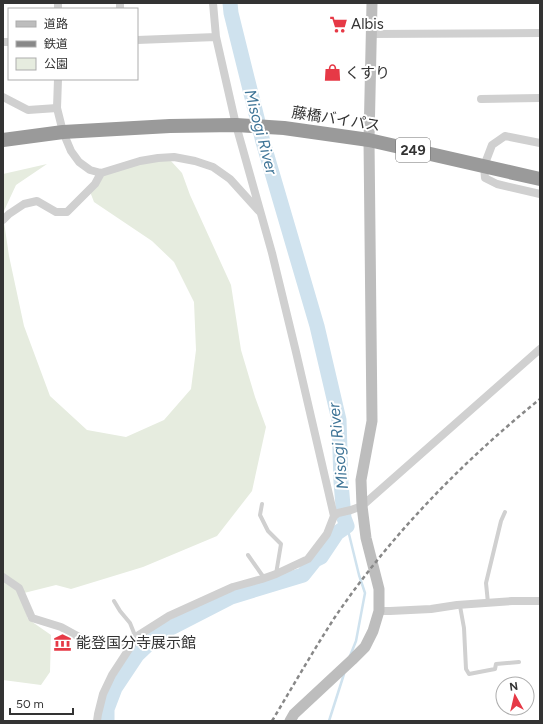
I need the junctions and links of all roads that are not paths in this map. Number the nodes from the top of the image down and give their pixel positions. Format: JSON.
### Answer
{"nodes":[{"id":1,"x":213,"y":3,"type":"edge"},
{"id":2,"x":372,"y":3,"type":"edge"},
{"id":3,"x":540,"y":33,"type":"edge"},
{"id":4,"x":371,"y":34,"type":"junction"},
{"id":5,"x":216,"y":37,"type":"junction"},
{"id":6,"x":138,"y":40,"type":"edge"},
{"id":7,"x":58,"y":80,"type":"edge"},
{"id":8,"x":3,"y":97,"type":"edge"},
{"id":9,"x":540,"y":98,"type":"edge"},
{"id":10,"x":481,"y":99,"type":"dead end"},
{"id":11,"x":57,"y":108,"type":"junction"},
{"id":12,"x":239,"y":125,"type":"junction"},
{"id":13,"x":63,"y":132,"type":"junction"},
{"id":14,"x":3,"y":140,"type":"edge"},
{"id":15,"x":369,"y":140,"type":"junction"},
{"id":16,"x":540,"y":143,"type":"edge"},
{"id":17,"x":484,"y":166,"type":"junction"},
{"id":18,"x":101,"y":174,"type":"junction"},
{"id":19,"x":540,"y":179,"type":"edge"},
{"id":20,"x":540,"y":194,"type":"edge"},
{"id":21,"x":261,"y":213,"type":"junction"},
{"id":22,"x":3,"y":220,"type":"edge"},
{"id":23,"x":540,"y":349,"type":"edge"},
{"id":24,"x":262,"y":504,"type":"dead end"},
{"id":25,"x":362,"y":506,"type":"junction"},
{"id":26,"x":505,"y":512,"type":"dead end"},
{"id":27,"x":336,"y":515,"type":"junction"},
{"id":28,"x":248,"y":555,"type":"dead end"},
{"id":29,"x":276,"y":574,"type":"junction"},
{"id":30,"x":3,"y":577,"type":"edge"},
{"id":31,"x":267,"y":577,"type":"junction"},
{"id":32,"x":114,"y":601,"type":"dead end"},
{"id":33,"x":540,"y":601,"type":"edge"},
{"id":34,"x":488,"y":603,"type":"junction"},
{"id":35,"x":460,"y":606,"type":"junction"},
{"id":36,"x":379,"y":611,"type":"junction"},
{"id":37,"x":131,"y":646,"type":"junction"},
{"id":38,"x":519,"y":662,"type":"dead end"},
{"id":39,"x":97,"y":721,"type":"edge"},
{"id":40,"x":290,"y":721,"type":"edge"}],
"edges":[{"from":1,"to":5,"type":"street"},
{"from":2,"to":4,"type":"street"},
{"from":3,"to":4,"type":"street"},
{"from":4,"to":15,"type":"street"},
{"from":5,"to":6,"type":"street"},
{"from":5,"to":12,"type":"street"},
{"from":7,"to":11,"type":"street"},
{"from":8,"to":11,"type":"street"},
{"from":9,"to":10,"type":"street"},
{"from":11,"to":13,"type":"street"},
{"from":12,"to":13,"type":"highway","name":"藤橋バイパス","number":"249"},
{"from":12,"to":15,"type":"highway","name":"藤橋バイパス","number":"249"},
{"from":12,"to":21,"type":"street"},
{"from":13,"to":14,"type":"highway","name":"藤橋バイパス","number":"249"},
{"from":13,"to":18,"type":"street"},
{"from":15,"to":17,"type":"highway","name":"藤橋バイパス","number":"249"},
{"from":15,"to":25,"type":"street"},
{"from":16,"to":17,"type":"street"},
{"from":17,"to":19,"type":"highway","name":"藤橋バイパス","number":"249"},
{"from":17,"to":20,"type":"street"},
{"from":18,"to":21,"type":"street"},
{"from":18,"to":22,"type":"street"},
{"from":21,"to":27,"type":"street"},
{"from":23,"to":25,"type":"street"},
{"from":24,"to":29,"type":"lane"},
{"from":25,"to":27,"type":"street"},
{"from":25,"to":36,"type":"street"},
{"from":26,"to":34,"type":"lane"},
{"from":27,"to":29,"type":"street"},
{"from":28,"to":31,"type":"lane"},
{"from":29,"to":31,"type":"street"},
{"from":30,"to":37,"type":"street"},
{"from":31,"to":37,"type":"street"},
{"from":32,"to":37,"type":"lane"},
{"from":33,"to":34,"type":"street"},
{"from":34,"to":35,"type":"street"},
{"from":35,"to":36,"type":"street"},
{"from":35,"to":38,"type":"lane"},
{"from":36,"to":40,"type":"street"},
{"from":37,"to":39,"type":"street"}]}
